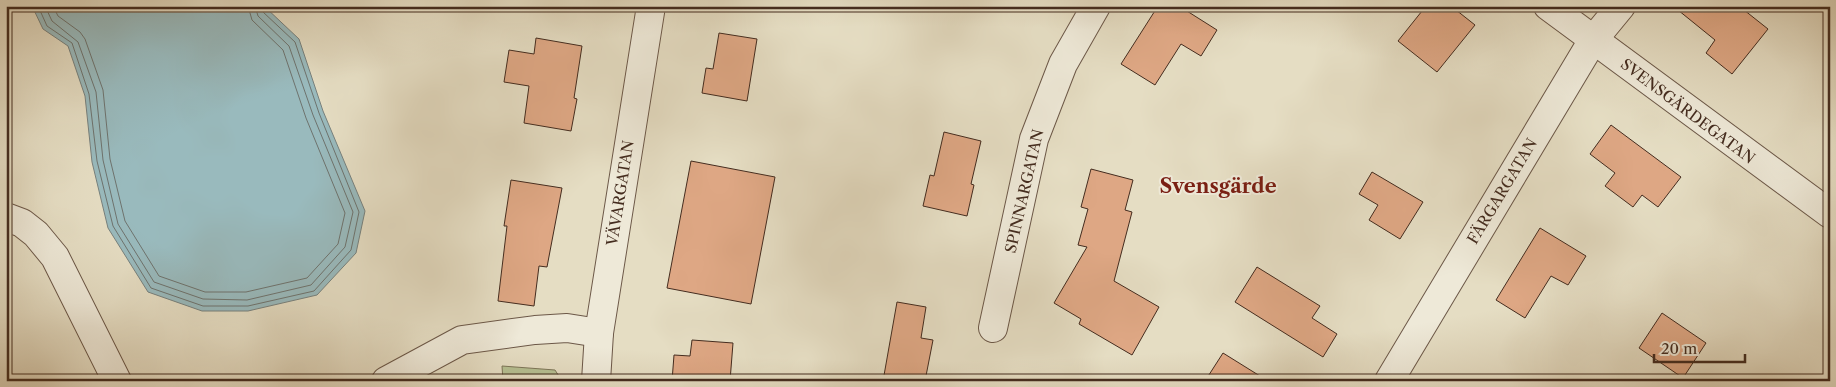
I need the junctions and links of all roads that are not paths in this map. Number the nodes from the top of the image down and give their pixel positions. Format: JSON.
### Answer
{"nodes":[{"id":1,"x":651,"y":6,"type":"edge"},
{"id":2,"x":1096,"y":6,"type":"edge"},
{"id":3,"x":1548,"y":6,"type":"edge"},
{"id":4,"x":1621,"y":6,"type":"edge"},
{"id":5,"x":1592,"y":40,"type":"junction"},
{"id":6,"x":1830,"y":214,"type":"edge"},
{"id":7,"x":6,"y":217,"type":"edge"},
{"id":8,"x":993,"y":328,"type":"dead end"},
{"id":9,"x":599,"y":333,"type":"junction"},
{"id":10,"x":117,"y":381,"type":"edge"},
{"id":11,"x":386,"y":381,"type":"edge"},
{"id":12,"x":596,"y":381,"type":"edge"},
{"id":13,"x":1389,"y":381,"type":"edge"}],
"edges":[{"from":1,"to":9,"type":"street","name":"VÄVARGATAN"},
{"from":2,"to":8,"type":"street","name":"SPINNARGATAN"},
{"from":3,"to":5,"type":"street","name":"SVENSGÄRDEGATAN"},
{"from":4,"to":5,"type":"street","name":"FÄRGARGATAN"},
{"from":5,"to":6,"type":"street","name":"SVENSGÄRDEGATAN"},
{"from":5,"to":13,"type":"street","name":"FÄRGARGATAN"},
{"from":7,"to":10,"type":"street"},
{"from":9,"to":11,"type":"street"},
{"from":9,"to":12,"type":"street","name":"VÄVARGATAN"}]}
